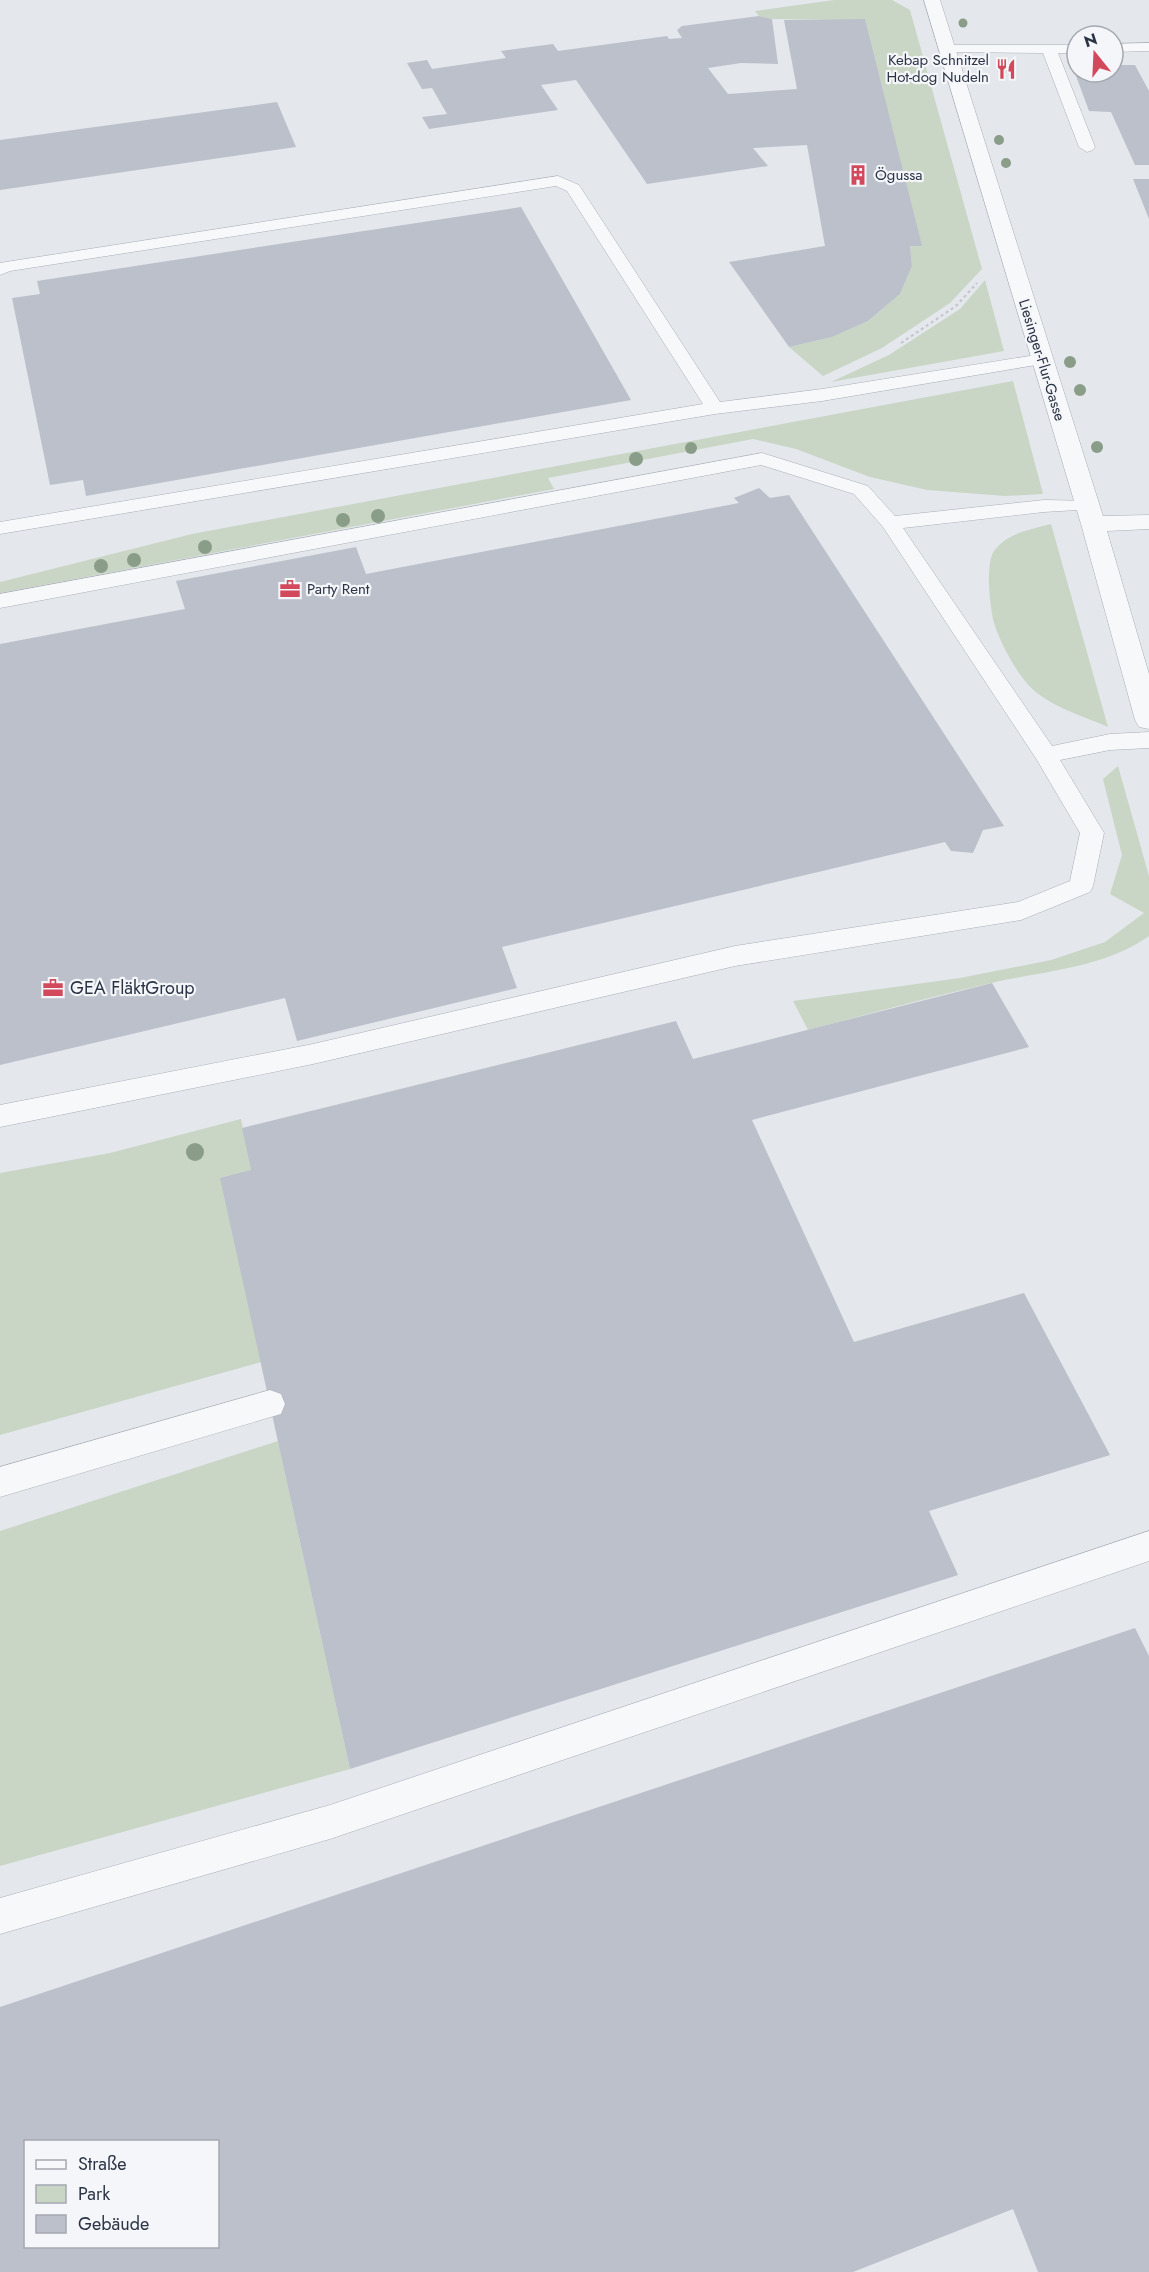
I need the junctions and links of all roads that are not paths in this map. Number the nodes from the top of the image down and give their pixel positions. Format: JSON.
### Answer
{"nodes":[{"id":1,"x":932,"y":0,"type":"edge"},
{"id":2,"x":1149,"y":47,"type":"edge"},
{"id":3,"x":1065,"y":48,"type":"edge"},
{"id":4,"x":1125,"y":48,"type":"edge"},
{"id":5,"x":948,"y":49,"type":"junction"},
{"id":6,"x":1049,"y":49,"type":"junction"},
{"id":7,"x":1087,"y":147,"type":"dead end"},
{"id":8,"x":0,"y":270,"type":"edge"},
{"id":9,"x":1042,"y":359,"type":"junction"},
{"id":10,"x":715,"y":408,"type":"junction"},
{"id":11,"x":1090,"y":514,"type":"junction"},
{"id":12,"x":1149,"y":522,"type":"edge"},
{"id":13,"x":890,"y":523,"type":"junction"},
{"id":14,"x":0,"y":528,"type":"edge"},
{"id":15,"x":0,"y":601,"type":"edge"},
{"id":16,"x":1149,"y":720,"type":"edge"},
{"id":17,"x":1149,"y":740,"type":"edge"},
{"id":18,"x":1046,"y":755,"type":"junction"},
{"id":19,"x":0,"y":1116,"type":"edge"},
{"id":20,"x":270,"y":1404,"type":"dead end"},
{"id":21,"x":0,"y":1482,"type":"edge"},
{"id":22,"x":1149,"y":1546,"type":"edge"},
{"id":23,"x":0,"y":1917,"type":"edge"}],
"edges":[{"from":1,"to":5,"type":"street","name":"Liesinger-Flur-Gasse"},
{"from":2,"to":4,"type":"lane"},
{"from":3,"to":6,"type":"lane"},
{"from":5,"to":6,"type":"lane"},
{"from":5,"to":9,"type":"street","name":"Liesinger-Flur-Gasse"},
{"from":6,"to":7,"type":"lane"},
{"from":8,"to":10,"type":"lane"},
{"from":9,"to":10,"type":"lane"},
{"from":9,"to":11,"type":"street","name":"Liesinger-Flur-Gasse"},
{"from":10,"to":14,"type":"lane"},
{"from":11,"to":12,"type":"street"},
{"from":11,"to":13,"type":"lane"},
{"from":11,"to":16,"type":"street","name":"Liesinger-Flur-Gasse"},
{"from":13,"to":15,"type":"lane"},
{"from":13,"to":18,"type":"lane"},
{"from":17,"to":18,"type":"lane"},
{"from":18,"to":19,"type":"lane"},
{"from":20,"to":21,"type":"lane"},
{"from":22,"to":23,"type":"lane"}]}
